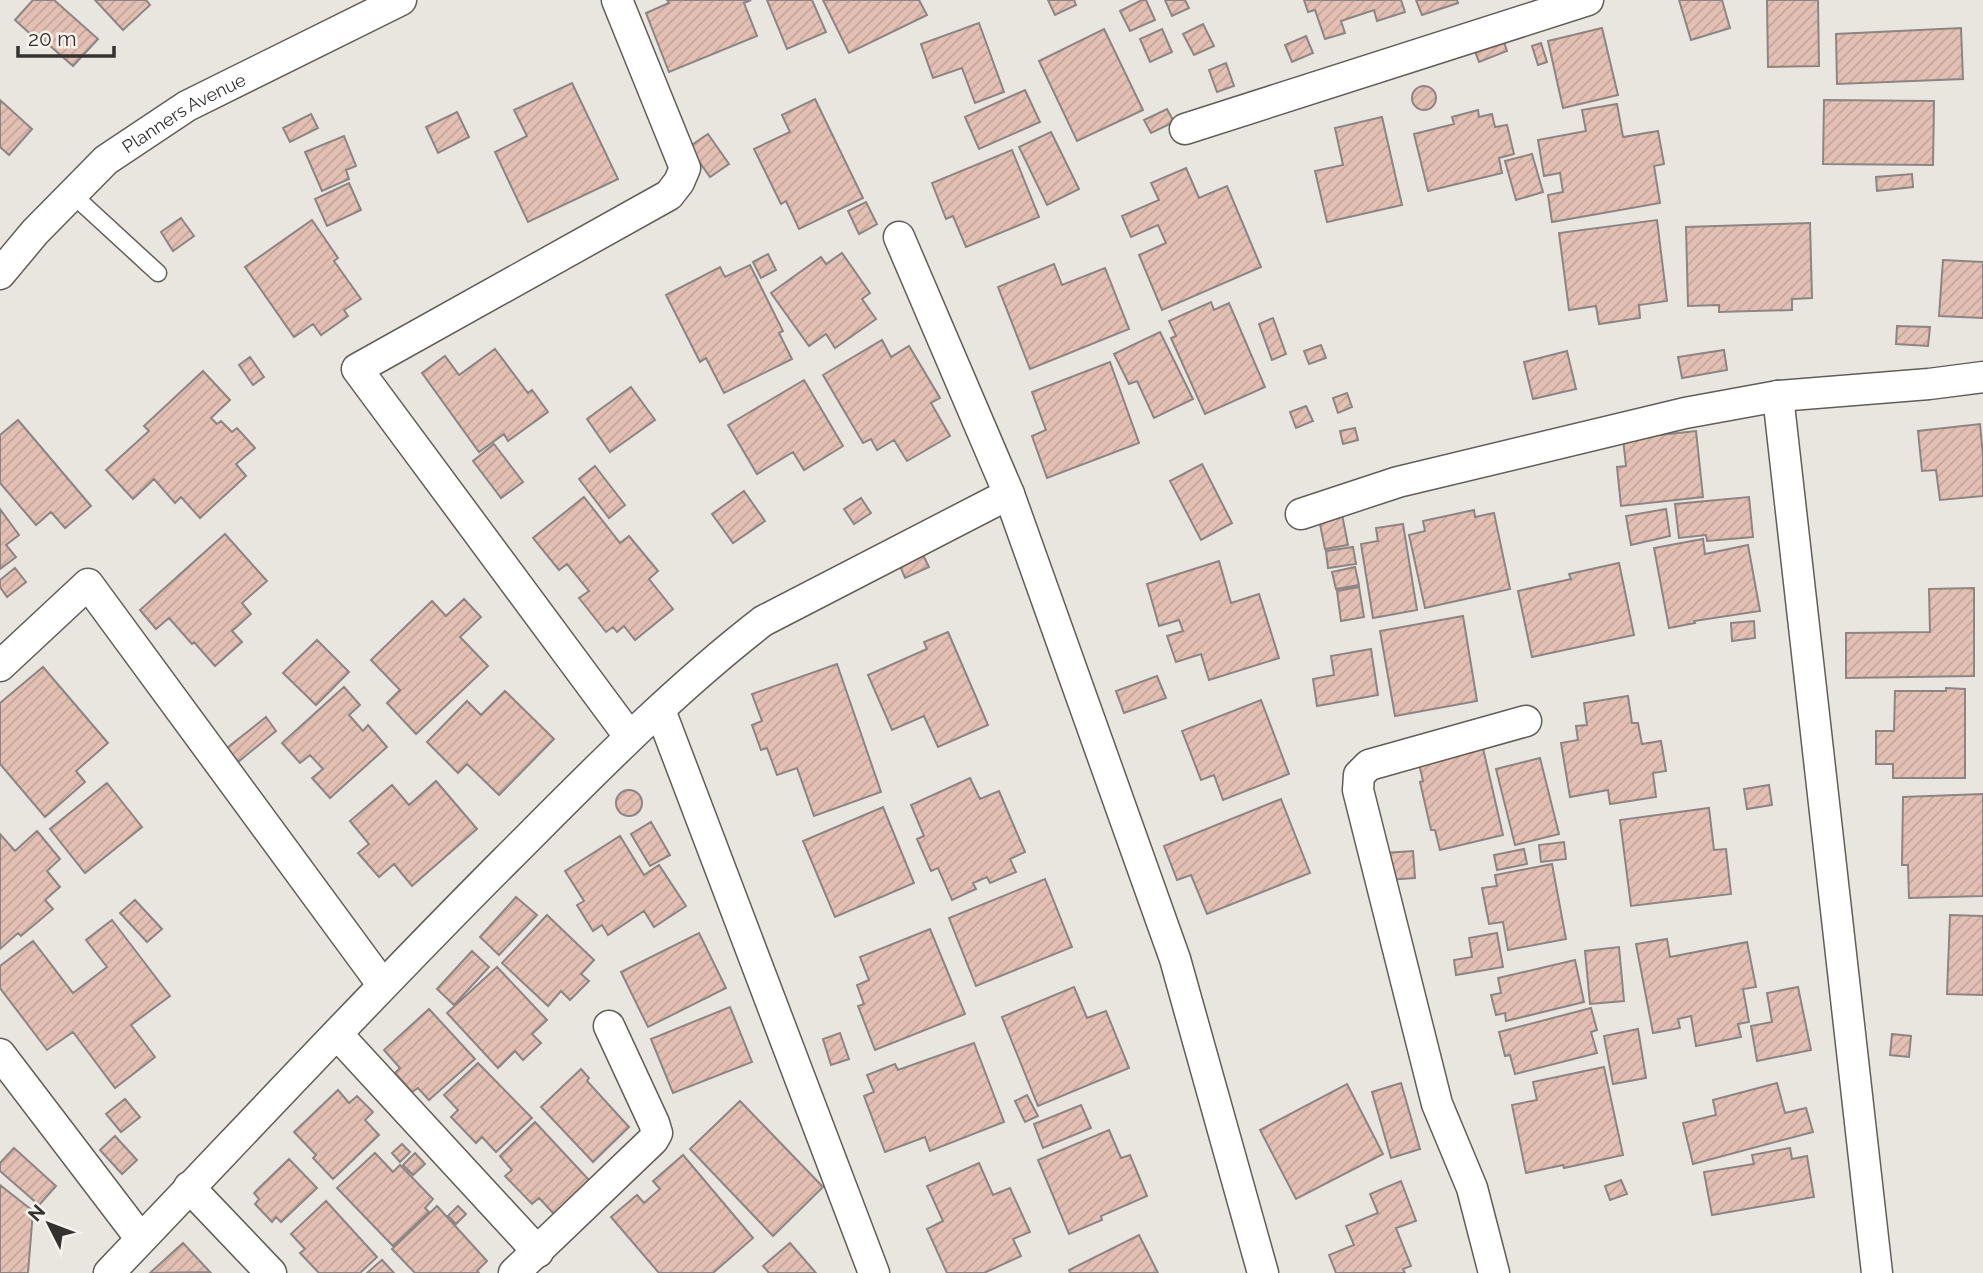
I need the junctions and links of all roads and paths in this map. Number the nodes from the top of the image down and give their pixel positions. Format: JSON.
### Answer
{"nodes":[{"id":1,"x":401,"y":0,"type":"edge"},
{"id":2,"x":617,"y":0,"type":"edge"},
{"id":3,"x":1588,"y":0,"type":"edge"},
{"id":4,"x":1185,"y":129,"type":"dead end"},
{"id":5,"x":72,"y":194,"type":"junction"},
{"id":6,"x":899,"y":237,"type":"dead end"},
{"id":7,"x":158,"y":273,"type":"dead end"},
{"id":8,"x":0,"y":274,"type":"edge"},
{"id":9,"x":1983,"y":377,"type":"edge"},
{"id":10,"x":1778,"y":396,"type":"junction"},
{"id":11,"x":1009,"y":494,"type":"junction"},
{"id":12,"x":1301,"y":514,"type":"dead end"},
{"id":13,"x":0,"y":666,"type":"edge"},
{"id":14,"x":660,"y":709,"type":"junction"},
{"id":15,"x":1526,"y":721,"type":"dead end"},
{"id":16,"x":629,"y":736,"type":"junction"},
{"id":17,"x":382,"y":984,"type":"junction"},
{"id":18,"x":609,"y":1026,"type":"dead end"},
{"id":19,"x":337,"y":1034,"type":"junction"},
{"id":20,"x":0,"y":1054,"type":"edge"},
{"id":21,"x":189,"y":1187,"type":"junction"},
{"id":22,"x":141,"y":1239,"type":"junction"},
{"id":23,"x":538,"y":1252,"type":"junction"},
{"id":24,"x":109,"y":1273,"type":"edge"},
{"id":25,"x":271,"y":1273,"type":"edge"},
{"id":26,"x":514,"y":1273,"type":"edge"},
{"id":27,"x":874,"y":1273,"type":"edge"},
{"id":28,"x":1263,"y":1273,"type":"edge"},
{"id":29,"x":1494,"y":1273,"type":"edge"},
{"id":30,"x":1877,"y":1273,"type":"edge"}],
"edges":[{"from":1,"to":5,"type":"street","name":"Planners Avenue"},
{"from":2,"to":16,"type":"street"},
{"from":3,"to":4,"type":"street"},
{"from":5,"to":7,"type":"lane"},
{"from":5,"to":8,"type":"street","name":"Planners Avenue"},
{"from":6,"to":11,"type":"street"},
{"from":9,"to":10,"type":"street"},
{"from":10,"to":12,"type":"street"},
{"from":10,"to":30,"type":"street"},
{"from":11,"to":14,"type":"street"},
{"from":11,"to":28,"type":"street"},
{"from":13,"to":17,"type":"street"},
{"from":14,"to":16,"type":"street"},
{"from":14,"to":27,"type":"street"},
{"from":15,"to":29,"type":"street"},
{"from":16,"to":17,"type":"street"},
{"from":17,"to":19,"type":"street"},
{"from":18,"to":23,"type":"street"},
{"from":19,"to":21,"type":"street"},
{"from":19,"to":23,"type":"street"},
{"from":20,"to":22,"type":"street"},
{"from":21,"to":22,"type":"street"},
{"from":21,"to":25,"type":"street"},
{"from":22,"to":24,"type":"street"},
{"from":23,"to":26,"type":"street"}]}
